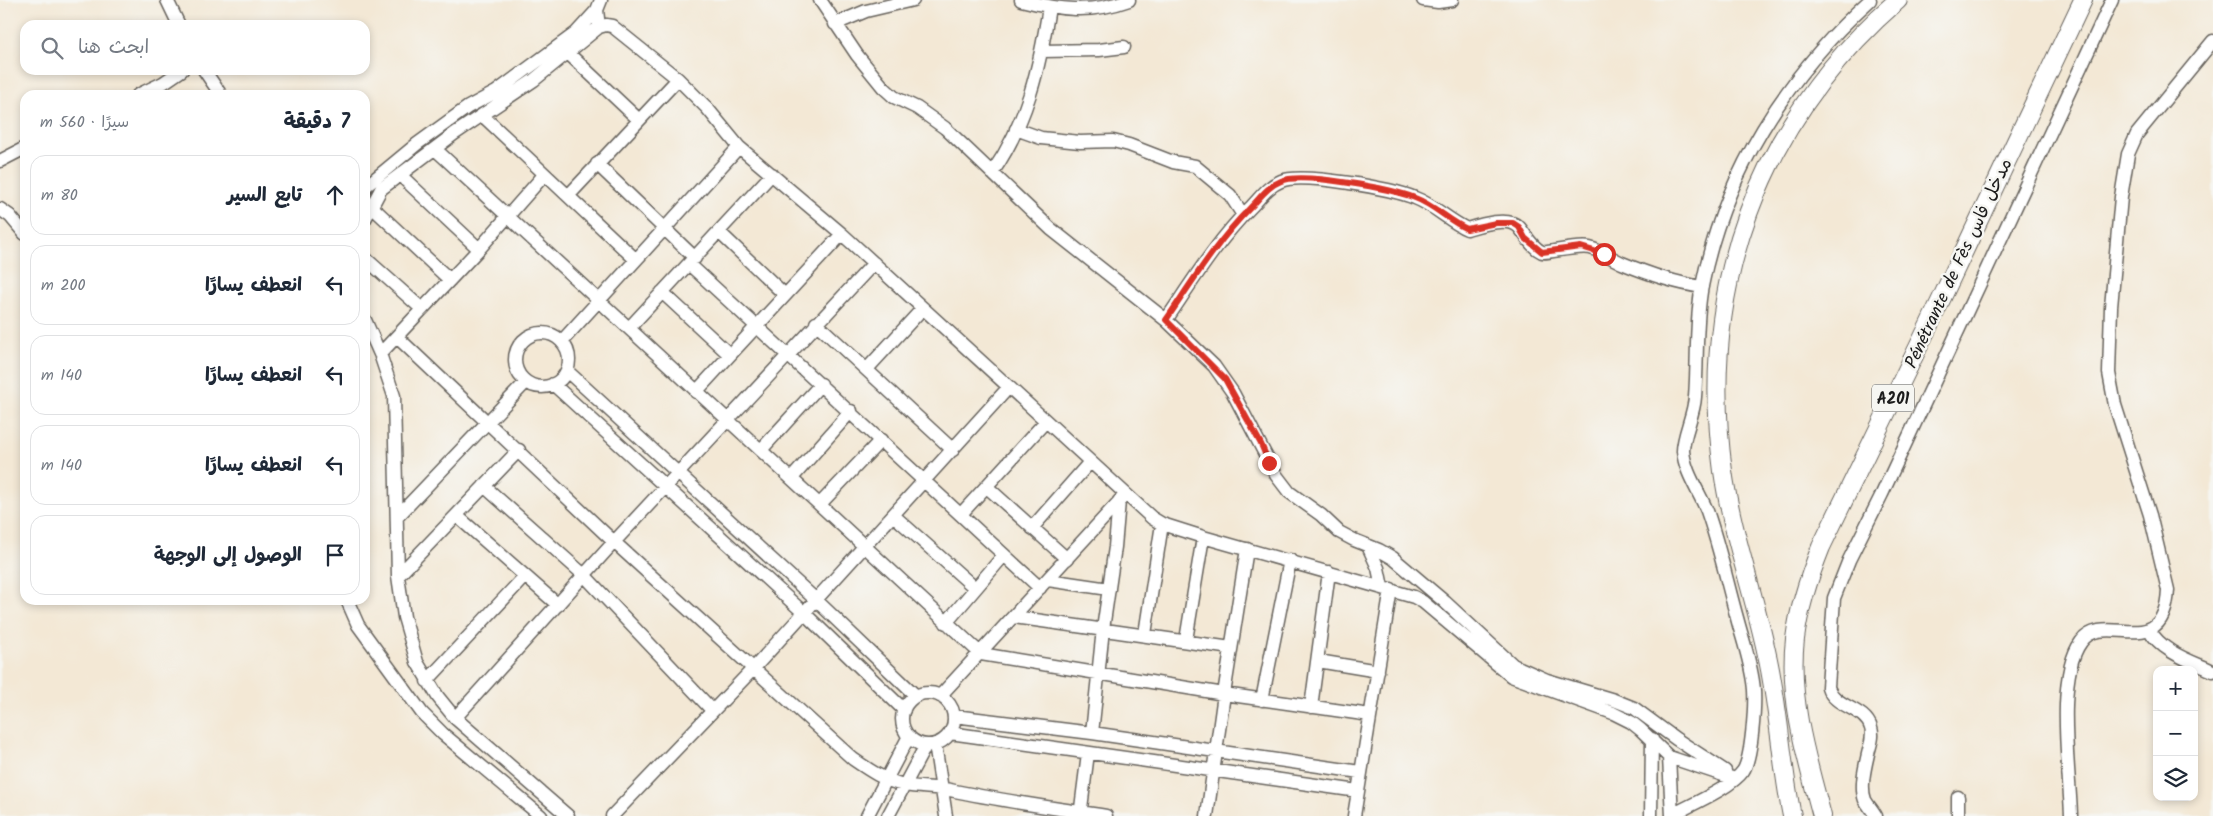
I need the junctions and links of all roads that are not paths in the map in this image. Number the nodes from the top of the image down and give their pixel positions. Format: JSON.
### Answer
{"nodes":[{"id":1,"x":167,"y":0,"type":"edge"},
{"id":2,"x":820,"y":0,"type":"edge"},
{"id":3,"x":913,"y":0,"type":"edge"},
{"id":4,"x":1021,"y":0,"type":"edge"},
{"id":5,"x":1128,"y":0,"type":"edge"},
{"id":6,"x":1422,"y":0,"type":"edge"},
{"id":7,"x":1452,"y":0,"type":"edge"},
{"id":8,"x":1870,"y":0,"type":"edge"},
{"id":9,"x":1898,"y":0,"type":"edge"},
{"id":10,"x":2084,"y":0,"type":"edge"},
{"id":11,"x":2112,"y":0,"type":"edge"},
{"id":12,"x":599,"y":5,"type":"edge"},
{"id":13,"x":1049,"y":7,"type":"junction"},
{"id":14,"x":177,"y":20,"type":"edge"},
{"id":15,"x":835,"y":24,"type":"junction"},
{"id":16,"x":599,"y":28,"type":"junction"},
{"id":17,"x":2213,"y":41,"type":"edge"},
{"id":18,"x":1124,"y":47,"type":"dead end"},
{"id":19,"x":1042,"y":51,"type":"junction"},
{"id":20,"x":569,"y":54,"type":"junction"},
{"id":21,"x":175,"y":75,"type":"edge"},
{"id":22,"x":207,"y":75,"type":"edge"},
{"id":23,"x":678,"y":79,"type":"junction"},
{"id":24,"x":148,"y":90,"type":"edge"},
{"id":25,"x":218,"y":90,"type":"edge"},
{"id":26,"x":482,"y":115,"type":"junction"},
{"id":27,"x":639,"y":120,"type":"junction"},
{"id":28,"x":1016,"y":129,"type":"junction"},
{"id":29,"x":739,"y":147,"type":"junction"},
{"id":30,"x":435,"y":149,"type":"junction"},
{"id":31,"x":20,"y":151,"type":"edge"},
{"id":32,"x":0,"y":161,"type":"edge"},
{"id":33,"x":597,"y":164,"type":"junction"},
{"id":34,"x":992,"y":173,"type":"junction"},
{"id":35,"x":772,"y":174,"type":"junction"},
{"id":36,"x":400,"y":175,"type":"junction"},
{"id":37,"x":544,"y":175,"type":"junction"},
{"id":38,"x":370,"y":183,"type":"edge"},
{"id":39,"x":568,"y":196,"type":"junction"},
{"id":40,"x":371,"y":206,"type":"joint"},
{"id":41,"x":0,"y":209,"type":"edge"},
{"id":42,"x":1243,"y":215,"type":"junction"},
{"id":43,"x":507,"y":216,"type":"junction"},
{"id":44,"x":20,"y":228,"type":"edge"},
{"id":45,"x":664,"y":229,"type":"junction"},
{"id":46,"x":719,"y":232,"type":"junction"},
{"id":47,"x":842,"y":234,"type":"junction"},
{"id":48,"x":479,"y":249,"type":"junction"},
{"id":49,"x":635,"y":259,"type":"junction"},
{"id":50,"x":692,"y":261,"type":"junction"},
{"id":51,"x":370,"y":262,"type":"edge"},
{"id":52,"x":874,"y":263,"type":"junction"},
{"id":53,"x":450,"y":280,"type":"junction"},
{"id":54,"x":1702,"y":287,"type":"junction"},
{"id":55,"x":662,"y":292,"type":"junction"},
{"id":56,"x":785,"y":295,"type":"junction"},
{"id":57,"x":599,"y":301,"type":"junction"},
{"id":58,"x":923,"y":308,"type":"junction"},
{"id":59,"x":422,"y":309,"type":"junction"},
{"id":60,"x":1166,"y":320,"type":"junction"},
{"id":61,"x":816,"y":323,"type":"junction"},
{"id":62,"x":757,"y":325,"type":"junction"},
{"id":63,"x":629,"y":328,"type":"junction"},
{"id":64,"x":370,"y":331,"type":"edge"},
{"id":65,"x":397,"y":337,"type":"junction"},
{"id":66,"x":562,"y":341,"type":"junction"},
{"id":67,"x":380,"y":354,"type":"junction"},
{"id":68,"x":788,"y":354,"type":"junction"},
{"id":69,"x":730,"y":355,"type":"junction"},
{"id":70,"x":567,"y":370,"type":"junction"},
{"id":71,"x":867,"y":370,"type":"junction"},
{"id":72,"x":526,"y":382,"type":"junction"},
{"id":73,"x":553,"y":384,"type":"junction"},
{"id":74,"x":821,"y":384,"type":"junction"},
{"id":75,"x":1009,"y":387,"type":"junction"},
{"id":76,"x":696,"y":392,"type":"junction"},
{"id":77,"x":851,"y":411,"type":"junction"},
{"id":78,"x":727,"y":421,"type":"junction"},
{"id":79,"x":1046,"y":421,"type":"junction"},
{"id":80,"x":489,"y":422,"type":"junction"},
{"id":81,"x":881,"y":440,"type":"junction"},
{"id":82,"x":519,"y":450,"type":"junction"},
{"id":83,"x":761,"y":450,"type":"junction"},
{"id":84,"x":953,"y":450,"type":"junction"},
{"id":85,"x":1090,"y":462,"type":"junction"},
{"id":86,"x":678,"y":472,"type":"junction"},
{"id":87,"x":792,"y":478,"type":"junction"},
{"id":88,"x":925,"y":482,"type":"junction"},
{"id":89,"x":484,"y":486,"type":"junction"},
{"id":90,"x":666,"y":487,"type":"junction"},
{"id":91,"x":987,"y":487,"type":"junction"},
{"id":92,"x":1122,"y":498,"type":"junction"},
{"id":93,"x":820,"y":504,"type":"junction"},
{"id":94,"x":961,"y":514,"type":"junction"},
{"id":95,"x":893,"y":515,"type":"junction"},
{"id":96,"x":398,"y":516,"type":"junction"},
{"id":97,"x":457,"y":516,"type":"junction"},
{"id":98,"x":1162,"y":524,"type":"junction"},
{"id":99,"x":1032,"y":528,"type":"junction"},
{"id":100,"x":1203,"y":537,"type":"junction"},
{"id":101,"x":614,"y":542,"type":"junction"},
{"id":102,"x":865,"y":546,"type":"junction"},
{"id":103,"x":1368,"y":546,"type":"junction"},
{"id":104,"x":1247,"y":549,"type":"junction"},
{"id":105,"x":1004,"y":555,"type":"junction"},
{"id":106,"x":1068,"y":559,"type":"junction"},
{"id":107,"x":1290,"y":560,"type":"junction"},
{"id":108,"x":1330,"y":572,"type":"junction"},
{"id":109,"x":398,"y":576,"type":"junction"},
{"id":110,"x":525,"y":576,"type":"junction"},
{"id":111,"x":584,"y":576,"type":"junction"},
{"id":112,"x":1044,"y":584,"type":"junction"},
{"id":113,"x":975,"y":588,"type":"junction"},
{"id":114,"x":1386,"y":588,"type":"junction"},
{"id":115,"x":1109,"y":589,"type":"junction"},
{"id":116,"x":816,"y":600,"type":"junction"},
{"id":117,"x":349,"y":605,"type":"edge"},
{"id":118,"x":558,"y":605,"type":"junction"},
{"id":119,"x":804,"y":613,"type":"junction"},
{"id":120,"x":1014,"y":617,"type":"junction"},
{"id":121,"x":946,"y":623,"type":"junction"},
{"id":122,"x":1103,"y":629,"type":"junction"},
{"id":123,"x":2148,"y":629,"type":"junction"},
{"id":124,"x":1145,"y":634,"type":"junction"},
{"id":125,"x":1186,"y":640,"type":"junction"},
{"id":126,"x":1230,"y":648,"type":"junction"},
{"id":127,"x":980,"y":654,"type":"junction"},
{"id":128,"x":1318,"y":661,"type":"junction"},
{"id":129,"x":754,"y":668,"type":"junction"},
{"id":130,"x":1378,"y":671,"type":"junction"},
{"id":131,"x":2213,"y":671,"type":"edge"},
{"id":132,"x":1099,"y":672,"type":"junction"},
{"id":133,"x":427,"y":681,"type":"junction"},
{"id":134,"x":1224,"y":694,"type":"junction"},
{"id":135,"x":916,"y":696,"type":"junction"},
{"id":136,"x":940,"y":696,"type":"junction"},
{"id":137,"x":1262,"y":700,"type":"junction"},
{"id":138,"x":1311,"y":707,"type":"junction"},
{"id":139,"x":712,"y":710,"type":"junction"},
{"id":140,"x":904,"y":710,"type":"junction"},
{"id":141,"x":954,"y":716,"type":"junction"},
{"id":142,"x":1370,"y":716,"type":"junction"},
{"id":143,"x":454,"y":718,"type":"junction"},
{"id":144,"x":950,"y":733,"type":"junction"},
{"id":145,"x":1092,"y":733,"type":"junction"},
{"id":146,"x":909,"y":736,"type":"junction"},
{"id":147,"x":1652,"y":740,"type":"junction"},
{"id":148,"x":930,"y":744,"type":"junction"},
{"id":149,"x":1216,"y":752,"type":"junction"},
{"id":150,"x":1088,"y":753,"type":"junction"},
{"id":151,"x":1669,"y":757,"type":"junction"},
{"id":152,"x":1213,"y":770,"type":"junction"},
{"id":153,"x":1360,"y":772,"type":"junction"},
{"id":154,"x":1735,"y":778,"type":"junction"},
{"id":155,"x":886,"y":779,"type":"junction"},
{"id":156,"x":904,"y":785,"type":"junction"},
{"id":157,"x":941,"y":789,"type":"junction"},
{"id":158,"x":1358,"y":791,"type":"junction"},
{"id":159,"x":1958,"y":797,"type":"dead end"},
{"id":160,"x":1080,"y":814,"type":"edge"},
{"id":161,"x":1672,"y":815,"type":"edge"},
{"id":162,"x":541,"y":816,"type":"edge"},
{"id":163,"x":568,"y":816,"type":"edge"},
{"id":164,"x":612,"y":816,"type":"edge"},
{"id":165,"x":867,"y":816,"type":"edge"},
{"id":166,"x":888,"y":816,"type":"edge"},
{"id":167,"x":946,"y":816,"type":"edge"},
{"id":168,"x":1106,"y":816,"type":"edge"},
{"id":169,"x":1207,"y":816,"type":"edge"},
{"id":170,"x":1354,"y":816,"type":"edge"},
{"id":171,"x":1651,"y":816,"type":"edge"},
{"id":172,"x":1792,"y":816,"type":"edge"},
{"id":173,"x":1822,"y":816,"type":"edge"},
{"id":174,"x":1876,"y":816,"type":"edge"},
{"id":175,"x":1958,"y":816,"type":"edge"},
{"id":176,"x":2071,"y":816,"type":"edge"}],
"edges":[{"from":1,"to":14,"type":"street"},
{"from":2,"to":15,"type":"street"},
{"from":3,"to":15,"type":"street"},
{"from":4,"to":13,"type":"street"},
{"from":5,"to":13,"type":"street"},
{"from":6,"to":7,"type":"street"},
{"from":8,"to":54,"type":"street"},
{"from":9,"to":172,"type":"highway"},
{"from":10,"to":173,"type":"highway","name":"Pénétrante de Fès مدخل فاس","number":"A201"},
{"from":11,"to":174,"type":"street"},
{"from":12,"to":16,"type":"street"},
{"from":12,"to":38,"type":"street"},
{"from":13,"to":19,"type":"street"},
{"from":15,"to":34,"type":"street"},
{"from":16,"to":20,"type":"street"},
{"from":16,"to":23,"type":"street"},
{"from":17,"to":123,"type":"street"},
{"from":18,"to":19,"type":"street"},
{"from":19,"to":28,"type":"street"},
{"from":20,"to":26,"type":"street"},
{"from":20,"to":27,"type":"street"},
{"from":21,"to":24,"type":"street"},
{"from":22,"to":25,"type":"street"},
{"from":23,"to":27,"type":"street"},
{"from":23,"to":29,"type":"street"},
{"from":26,"to":30,"type":"street"},
{"from":26,"to":37,"type":"street"},
{"from":27,"to":33,"type":"street"},
{"from":28,"to":34,"type":"street"},
{"from":28,"to":42,"type":"street"},
{"from":29,"to":35,"type":"street"},
{"from":29,"to":45,"type":"street"},
{"from":30,"to":36,"type":"street"},
{"from":30,"to":43,"type":"street"},
{"from":31,"to":32,"type":"street"},
{"from":33,"to":39,"type":"street"},
{"from":33,"to":45,"type":"street"},
{"from":34,"to":60,"type":"street"},
{"from":35,"to":46,"type":"street"},
{"from":35,"to":47,"type":"street"},
{"from":36,"to":40,"type":"street"},
{"from":36,"to":48,"type":"street"},
{"from":37,"to":39,"type":"street"},
{"from":37,"to":43,"type":"street"},
{"from":39,"to":49,"type":"street"},
{"from":40,"to":53,"type":"street"},
{"from":41,"to":44,"type":"street"},
{"from":42,"to":54,"type":"street"},
{"from":42,"to":60,"type":"street"},
{"from":43,"to":48,"type":"street"},
{"from":43,"to":57,"type":"street"},
{"from":45,"to":49,"type":"street"},
{"from":45,"to":50,"type":"street"},
{"from":46,"to":50,"type":"street"},
{"from":46,"to":56,"type":"street"},
{"from":47,"to":52,"type":"street"},
{"from":47,"to":56,"type":"street"},
{"from":48,"to":53,"type":"street"},
{"from":49,"to":57,"type":"street"},
{"from":50,"to":55,"type":"street"},
{"from":50,"to":62,"type":"street"},
{"from":51,"to":59,"type":"street"},
{"from":52,"to":58,"type":"street"},
{"from":52,"to":61,"type":"street"},
{"from":53,"to":59,"type":"street"},
{"from":54,"to":154,"type":"street"},
{"from":55,"to":63,"type":"street"},
{"from":55,"to":69,"type":"street"},
{"from":56,"to":62,"type":"street"},
{"from":57,"to":63,"type":"street"},
{"from":57,"to":66,"type":"street"},
{"from":58,"to":71,"type":"street"},
{"from":58,"to":75,"type":"street"},
{"from":59,"to":65,"type":"street"},
{"from":60,"to":103,"type":"street"},
{"from":61,"to":68,"type":"street"},
{"from":61,"to":71,"type":"street"},
{"from":62,"to":68,"type":"street"},
{"from":62,"to":69,"type":"street"},
{"from":63,"to":76,"type":"street"},
{"from":64,"to":67,"type":"street"},
{"from":65,"to":67,"type":"street"},
{"from":65,"to":80,"type":"street"},
{"from":66,"to":70,"type":"street"},
{"from":66,"to":72,"type":"street"},
{"from":67,"to":96,"type":"street"},
{"from":68,"to":74,"type":"street"},
{"from":68,"to":78,"type":"street"},
{"from":69,"to":76,"type":"street"},
{"from":70,"to":73,"type":"street"},
{"from":70,"to":86,"type":"street"},
{"from":71,"to":84,"type":"street"},
{"from":72,"to":73,"type":"street"},
{"from":72,"to":80,"type":"street"},
{"from":73,"to":90,"type":"street"},
{"from":74,"to":77,"type":"street"},
{"from":74,"to":83,"type":"street"},
{"from":75,"to":79,"type":"street"},
{"from":75,"to":84,"type":"street"},
{"from":76,"to":78,"type":"street"},
{"from":77,"to":81,"type":"street"},
{"from":77,"to":87,"type":"street"},
{"from":78,"to":83,"type":"street"},
{"from":78,"to":86,"type":"street"},
{"from":79,"to":85,"type":"street"},
{"from":79,"to":91,"type":"street"},
{"from":80,"to":82,"type":"street"},
{"from":80,"to":96,"type":"street"},
{"from":81,"to":88,"type":"street"},
{"from":81,"to":93,"type":"street"},
{"from":82,"to":89,"type":"street"},
{"from":82,"to":101,"type":"street"},
{"from":83,"to":87,"type":"street"},
{"from":84,"to":88,"type":"street"},
{"from":85,"to":92,"type":"street"},
{"from":85,"to":99,"type":"street"},
{"from":86,"to":90,"type":"street"},
{"from":86,"to":116,"type":"street"},
{"from":87,"to":93,"type":"street"},
{"from":88,"to":94,"type":"street"},
{"from":88,"to":95,"type":"street"},
{"from":89,"to":97,"type":"street"},
{"from":89,"to":111,"type":"street"},
{"from":90,"to":101,"type":"street"},
{"from":90,"to":119,"type":"street"},
{"from":91,"to":94,"type":"street"},
{"from":91,"to":99,"type":"street"},
{"from":92,"to":98,"type":"street"},
{"from":92,"to":106,"type":"street"},
{"from":92,"to":115,"type":"street"},
{"from":93,"to":102,"type":"street"},
{"from":94,"to":105,"type":"street"},
{"from":95,"to":102,"type":"street"},
{"from":95,"to":113,"type":"street"},
{"from":96,"to":109,"type":"street"},
{"from":97,"to":109,"type":"street"},
{"from":97,"to":110,"type":"street"},
{"from":98,"to":100,"type":"street"},
{"from":98,"to":124,"type":"street"},
{"from":99,"to":106,"type":"street"},
{"from":100,"to":104,"type":"street"},
{"from":100,"to":125,"type":"street"},
{"from":101,"to":111,"type":"street"},
{"from":101,"to":129,"type":"street"},
{"from":102,"to":116,"type":"street"},
{"from":102,"to":121,"type":"street"},
{"from":103,"to":114,"type":"street"},
{"from":103,"to":154,"type":"street"},
{"from":104,"to":107,"type":"street"},
{"from":104,"to":126,"type":"street"},
{"from":105,"to":112,"type":"street"},
{"from":105,"to":113,"type":"street"},
{"from":106,"to":112,"type":"street"},
{"from":107,"to":108,"type":"street"},
{"from":107,"to":137,"type":"street"},
{"from":108,"to":114,"type":"street"},
{"from":108,"to":128,"type":"street"},
{"from":109,"to":133,"type":"street"},
{"from":110,"to":118,"type":"street"},
{"from":110,"to":133,"type":"street"},
{"from":111,"to":118,"type":"street"},
{"from":111,"to":139,"type":"street"},
{"from":112,"to":115,"type":"street"},
{"from":112,"to":120,"type":"street"},
{"from":113,"to":121,"type":"street"},
{"from":114,"to":130,"type":"street"},
{"from":114,"to":147,"type":"street"},
{"from":115,"to":122,"type":"street"},
{"from":116,"to":119,"type":"street"},
{"from":116,"to":135,"type":"street"},
{"from":117,"to":162,"type":"street"},
{"from":118,"to":143,"type":"street"},
{"from":119,"to":129,"type":"street"},
{"from":119,"to":140,"type":"street"},
{"from":120,"to":122,"type":"street"},
{"from":120,"to":127,"type":"street"},
{"from":121,"to":127,"type":"street"},
{"from":122,"to":124,"type":"street"},
{"from":122,"to":132,"type":"street"},
{"from":123,"to":131,"type":"street"},
{"from":123,"to":176,"type":"street"},
{"from":124,"to":125,"type":"street"},
{"from":125,"to":126,"type":"street"},
{"from":126,"to":134,"type":"street"},
{"from":127,"to":132,"type":"street"},
{"from":127,"to":136,"type":"street"},
{"from":128,"to":130,"type":"street"},
{"from":128,"to":138,"type":"street"},
{"from":129,"to":139,"type":"street"},
{"from":129,"to":155,"type":"street"},
{"from":130,"to":142,"type":"street"},
{"from":132,"to":134,"type":"street"},
{"from":132,"to":145,"type":"street"},
{"from":133,"to":143,"type":"street"},
{"from":134,"to":137,"type":"street"},
{"from":134,"to":149,"type":"street"},
{"from":135,"to":136,"type":"street"},
{"from":135,"to":140,"type":"street"},
{"from":136,"to":141,"type":"street"},
{"from":137,"to":138,"type":"street"},
{"from":138,"to":142,"type":"street"},
{"from":139,"to":164,"type":"street"},
{"from":140,"to":146,"type":"street"},
{"from":141,"to":144,"type":"street"},
{"from":141,"to":145,"type":"street"},
{"from":142,"to":153,"type":"street"},
{"from":143,"to":163,"type":"street"},
{"from":144,"to":148,"type":"street"},
{"from":144,"to":150,"type":"street"},
{"from":145,"to":149,"type":"street"},
{"from":146,"to":148,"type":"street"},
{"from":146,"to":155,"type":"street"},
{"from":147,"to":151,"type":"street"},
{"from":147,"to":171,"type":"street"},
{"from":148,"to":156,"type":"street"},
{"from":148,"to":157,"type":"street"},
{"from":149,"to":152,"type":"street"},
{"from":149,"to":153,"type":"street"},
{"from":150,"to":152,"type":"street"},
{"from":150,"to":160,"type":"street"},
{"from":151,"to":154,"type":"street"},
{"from":151,"to":161,"type":"street"},
{"from":152,"to":158,"type":"street"},
{"from":152,"to":169,"type":"street"},
{"from":153,"to":158,"type":"street"},
{"from":154,"to":161,"type":"street"},
{"from":155,"to":156,"type":"street"},
{"from":155,"to":165,"type":"street"},
{"from":156,"to":157,"type":"street"},
{"from":156,"to":166,"type":"street"},
{"from":157,"to":160,"type":"street"},
{"from":157,"to":167,"type":"street"},
{"from":158,"to":170,"type":"street"},
{"from":159,"to":175,"type":"street"},
{"from":160,"to":168,"type":"street"}]}
